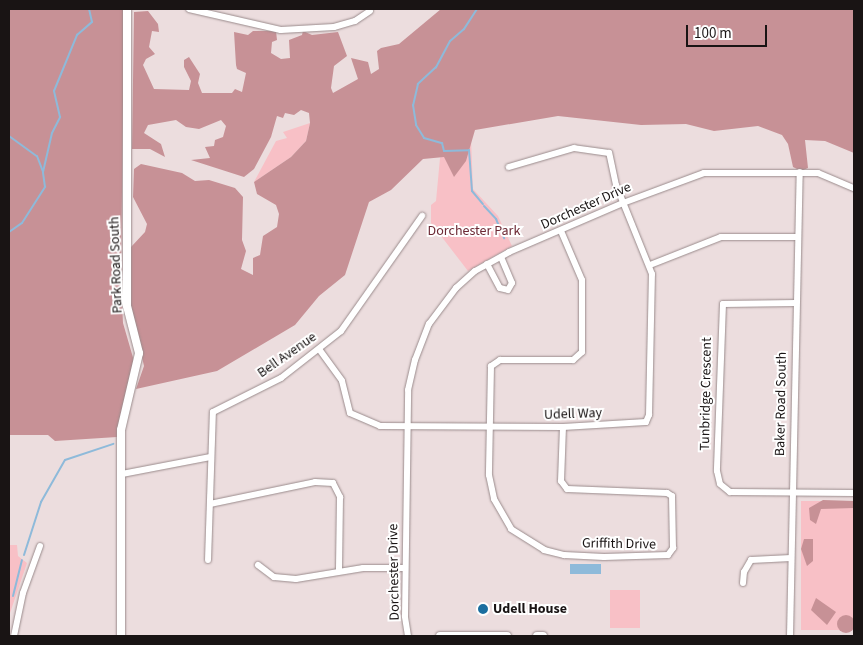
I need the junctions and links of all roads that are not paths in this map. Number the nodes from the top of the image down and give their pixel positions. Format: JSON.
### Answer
{"nodes":[{"id":1,"x":128,"y":9,"type":"edge"},
{"id":2,"x":189,"y":9,"type":"edge"},
{"id":3,"x":370,"y":12,"type":"dead end"},
{"id":4,"x":509,"y":167,"type":"dead end"},
{"id":5,"x":800,"y":172,"type":"junction"},
{"id":6,"x":854,"y":188,"type":"edge"},
{"id":7,"x":623,"y":203,"type":"junction"},
{"id":8,"x":422,"y":216,"type":"dead end"},
{"id":9,"x":561,"y":231,"type":"junction"},
{"id":10,"x":797,"y":238,"type":"junction"},
{"id":11,"x":500,"y":257,"type":"junction"},
{"id":12,"x":488,"y":264,"type":"junction"},
{"id":13,"x":650,"y":265,"type":"junction"},
{"id":14,"x":796,"y":303,"type":"junction"},
{"id":15,"x":319,"y":349,"type":"junction"},
{"id":16,"x":562,"y":427,"type":"junction"},
{"id":17,"x":406,"y":428,"type":"junction"},
{"id":18,"x":489,"y":428,"type":"junction"},
{"id":19,"x":210,"y":457,"type":"junction"},
{"id":20,"x":122,"y":474,"type":"junction"},
{"id":21,"x":792,"y":493,"type":"junction"},
{"id":22,"x":854,"y":494,"type":"edge"},
{"id":23,"x":210,"y":504,"type":"junction"},
{"id":24,"x":40,"y":546,"type":"dead end"},
{"id":25,"x":791,"y":558,"type":"junction"},
{"id":26,"x":208,"y":560,"type":"dead end"},
{"id":27,"x":258,"y":565,"type":"dead end"},
{"id":28,"x":405,"y":568,"type":"junction"},
{"id":29,"x":339,"y":571,"type":"junction"},
{"id":30,"x":743,"y":583,"type":"dead end"},
{"id":31,"x":12,"y":621,"type":"edge"},
{"id":32,"x":14,"y":636,"type":"edge"},
{"id":33,"x":121,"y":636,"type":"edge"},
{"id":34,"x":408,"y":636,"type":"edge"},
{"id":35,"x":440,"y":636,"type":"edge"},
{"id":36,"x":507,"y":636,"type":"edge"},
{"id":37,"x":537,"y":636,"type":"edge"},
{"id":38,"x":543,"y":636,"type":"edge"},
{"id":39,"x":790,"y":636,"type":"edge"}],
"edges":[{"from":1,"to":20,"type":"main road","name":"Park Road South"},
{"from":2,"to":3,"type":"street"},
{"from":4,"to":7,"type":"street","name":"Udell Way"},
{"from":5,"to":6,"type":"street","name":"Dorchester Drive"},
{"from":5,"to":7,"type":"street","name":"Dorchester Drive"},
{"from":5,"to":10,"type":"street","name":"Baker Road South"},
{"from":7,"to":9,"type":"street","name":"Dorchester Drive"},
{"from":7,"to":13,"type":"street","name":"Udell Way"},
{"from":8,"to":15,"type":"street","name":"Bell Avenue"},
{"from":9,"to":11,"type":"street","name":"Dorchester Drive"},
{"from":9,"to":18,"type":"street"},
{"from":10,"to":13,"type":"street"},
{"from":10,"to":14,"type":"street","name":"Baker Road South"},
{"from":11,"to":12,"type":"street","name":"Dorchester Drive"},
{"from":11,"to":12,"type":"street"},
{"from":12,"to":17,"type":"street","name":"Dorchester Drive"},
{"from":13,"to":16,"type":"street","name":"Udell Way"},
{"from":14,"to":21,"type":"street","name":"Baker Road South"},
{"from":14,"to":21,"type":"street","name":"Tunbridge Crescent"},
{"from":15,"to":17,"type":"street","name":"Udell Way"},
{"from":15,"to":19,"type":"street","name":"Bell Avenue"},
{"from":16,"to":18,"type":"street","name":"Udell Way"},
{"from":16,"to":18,"type":"street","name":"Griffith Drive"},
{"from":17,"to":18,"type":"street","name":"Udell Way"},
{"from":17,"to":28,"type":"street","name":"Dorchester Drive"},
{"from":19,"to":20,"type":"street"},
{"from":19,"to":23,"type":"street"},
{"from":20,"to":33,"type":"main road","name":"Park Road South"},
{"from":21,"to":22,"type":"street"},
{"from":21,"to":25,"type":"street","name":"Baker Road South"},
{"from":23,"to":26,"type":"street"},
{"from":23,"to":29,"type":"street"},
{"from":24,"to":31,"type":"street"},
{"from":25,"to":30,"type":"street"},
{"from":25,"to":39,"type":"street","name":"Baker Road South"},
{"from":27,"to":29,"type":"street"},
{"from":28,"to":29,"type":"street"},
{"from":28,"to":34,"type":"street","name":"Dorchester Drive"},
{"from":31,"to":32,"type":"street"},
{"from":35,"to":36,"type":"main road"},
{"from":37,"to":38,"type":"main road"}]}
